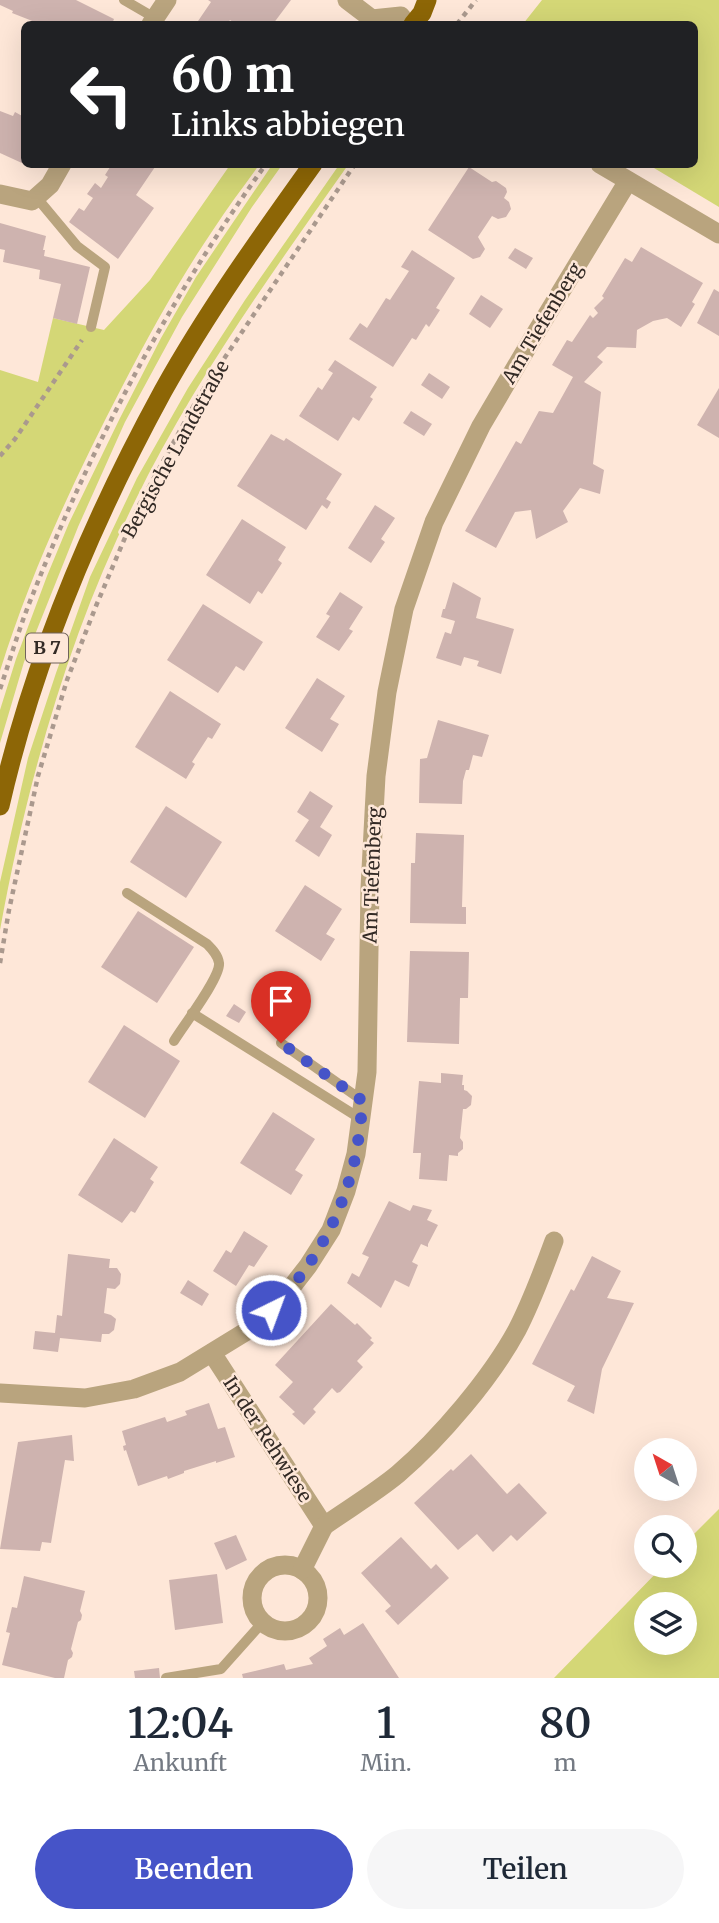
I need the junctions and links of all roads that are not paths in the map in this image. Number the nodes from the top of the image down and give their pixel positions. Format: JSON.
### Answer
{"nodes":[{"id":1,"x":124,"y":0,"type":"edge"},
{"id":2,"x":167,"y":0,"type":"edge"},
{"id":3,"x":346,"y":0,"type":"edge"},
{"id":4,"x":439,"y":0,"type":"edge"},
{"id":5,"x":411,"y":13,"type":"edge"},
{"id":6,"x":153,"y":21,"type":"edge"},
{"id":7,"x":60,"y":168,"type":"edge"},
{"id":8,"x":310,"y":168,"type":"edge"},
{"id":9,"x":607,"y":168,"type":"edge"},
{"id":10,"x":628,"y":181,"type":"junction"},
{"id":11,"x":0,"y":194,"type":"edge"},
{"id":12,"x":37,"y":198,"type":"junction"},
{"id":13,"x":719,"y":234,"type":"edge"},
{"id":14,"x":91,"y":327,"type":"road end"},
{"id":15,"x":0,"y":806,"type":"edge"},
{"id":16,"x":127,"y":893,"type":"dead end"},
{"id":17,"x":192,"y":1013,"type":"junction"},
{"id":18,"x":174,"y":1041,"type":"dead end"},
{"id":19,"x":281,"y":1043,"type":"dead end"},
{"id":20,"x":362,"y":1110,"type":"junction"},
{"id":21,"x":554,"y":1241,"type":"dead end"},
{"id":22,"x":212,"y":1353,"type":"junction"},
{"id":23,"x":0,"y":1393,"type":"edge"},
{"id":24,"x":324,"y":1526,"type":"junction"},
{"id":25,"x":302,"y":1570,"type":"junction"},
{"id":26,"x":262,"y":1623,"type":"junction"},
{"id":27,"x":166,"y":1678,"type":"edge"}],
"edges":[{"from":1,"to":6,"type":"lane"},
{"from":2,"to":6,"type":"street"},
{"from":3,"to":5,"type":"street"},
{"from":4,"to":5,"type":"main road"},
{"from":7,"to":12,"type":"street"},
{"from":8,"to":15,"type":"main road","name":"Bergische Landstraße","number":"B 7"},
{"from":9,"to":10,"type":"street"},
{"from":10,"to":13,"type":"street"},
{"from":10,"to":20,"type":"street","name":"Am Tiefenberg"},
{"from":11,"to":12,"type":"street"},
{"from":12,"to":14,"type":"lane"},
{"from":16,"to":17,"type":"lane"},
{"from":17,"to":18,"type":"lane"},
{"from":17,"to":20,"type":"lane"},
{"from":19,"to":20,"type":"lane"},
{"from":20,"to":22,"type":"street","name":"Am Tiefenberg"},
{"from":21,"to":24,"type":"street"},
{"from":22,"to":23,"type":"street","name":"Am Tiefenberg"},
{"from":22,"to":24,"type":"street","name":"In der Rehwiese"},
{"from":24,"to":25,"type":"street"},
{"from":25,"to":26,"type":"street"},
{"from":25,"to":26,"type":"street"},
{"from":26,"to":27,"type":"lane"}]}
